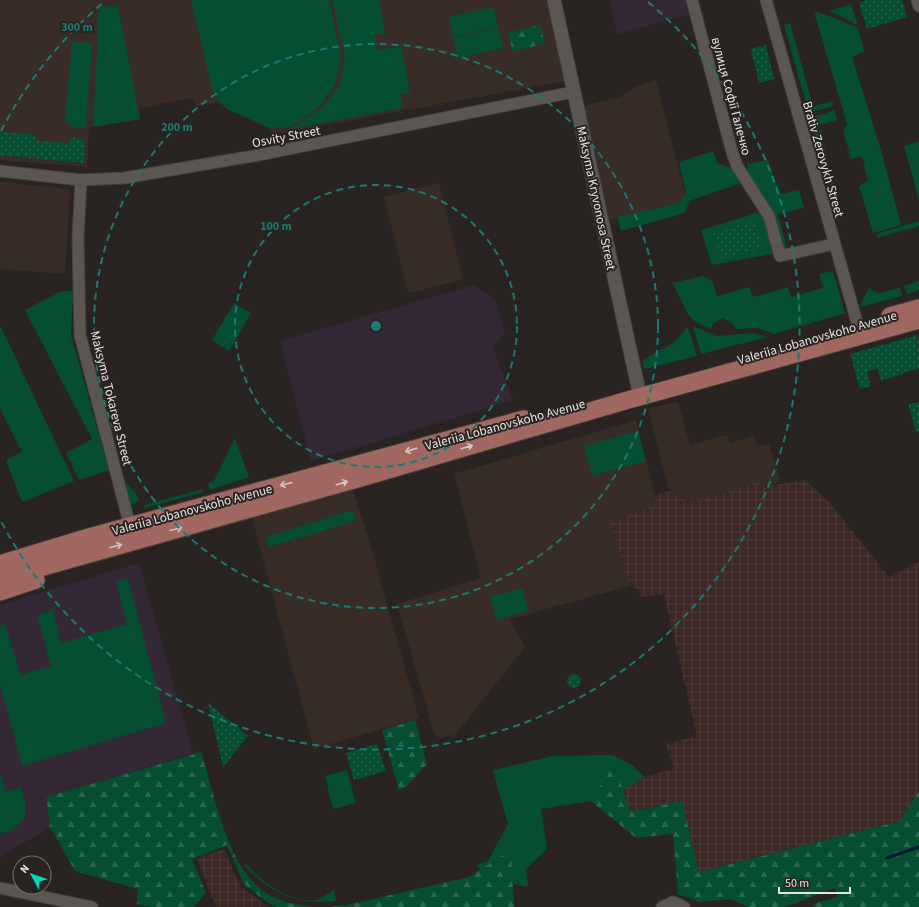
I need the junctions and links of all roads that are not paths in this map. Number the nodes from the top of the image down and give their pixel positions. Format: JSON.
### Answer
{"nodes":[{"id":1,"x":554,"y":0,"type":"edge"},
{"id":2,"x":692,"y":0,"type":"edge"},
{"id":3,"x":766,"y":0,"type":"edge"},
{"id":4,"x":917,"y":0,"type":"edge"},
{"id":5,"x":919,"y":6,"type":"edge"},
{"id":6,"x":574,"y":92,"type":"junction"},
{"id":7,"x":0,"y":171,"type":"edge"},
{"id":8,"x":81,"y":180,"type":"junction"},
{"id":9,"x":834,"y":244,"type":"junction"},
{"id":10,"x":919,"y":308,"type":"edge"},
{"id":11,"x":919,"y":320,"type":"edge"},
{"id":12,"x":858,"y":326,"type":"junction"},
{"id":13,"x":639,"y":392,"type":"junction"},
{"id":14,"x":130,"y":526,"type":"junction"},
{"id":15,"x":91,"y":544,"type":"junction"},
{"id":16,"x":0,"y":553,"type":"edge"},
{"id":17,"x":0,"y":564,"type":"edge"},
{"id":18,"x":0,"y":579,"type":"edge"},
{"id":19,"x":0,"y":592,"type":"edge"},
{"id":20,"x":0,"y":888,"type":"edge"},
{"id":21,"x":92,"y":907,"type":"edge"},
{"id":22,"x":662,"y":907,"type":"edge"},
{"id":23,"x":684,"y":907,"type":"edge"}],
"edges":[{"from":1,"to":6,"type":"street","name":"Maksyma Kryvonosa Street"},
{"from":2,"to":9,"type":"street","name":"вулиця Софії Галечко"},
{"from":3,"to":9,"type":"street","name":"Brativ Zerovykh Street"},
{"from":4,"to":5,"type":"street"},
{"from":6,"to":8,"type":"street","name":"Osvity Street"},
{"from":6,"to":13,"type":"street","name":"Maksyma Kryvonosa Street"},
{"from":7,"to":8,"type":"street","name":"Osvity Street"},
{"from":8,"to":14,"type":"street","name":"Maksyma Tokareva Street"},
{"from":9,"to":12,"type":"street","name":"Brativ Zerovykh Street"},
{"from":10,"to":12,"type":"main road","name":"Valeriia Lobanovskoho Avenue"},
{"from":11,"to":13,"type":"main road","name":"Valeriia Lobanovskoho Avenue"},
{"from":12,"to":13,"type":"main road","name":"Valeriia Lobanovskoho Avenue"},
{"from":13,"to":14,"type":"main road","name":"Valeriia Lobanovskoho Avenue","one_way":true},
{"from":15,"to":13,"type":"main road","name":"Valeriia Lobanovskoho Avenue","one_way":true},
{"from":14,"to":15,"type":"main road","name":"Valeriia Lobanovskoho Avenue"},
{"from":15,"to":16,"type":"main road","name":"Valeriia Lobanovskoho Avenue"},
{"from":15,"to":17,"type":"main road","name":"Valeriia Lobanovskoho Avenue"},
{"from":15,"to":18,"type":"main road","name":"Valeriia Lobanovskoho Avenue"},
{"from":15,"to":19,"type":"main road","name":"Valeriia Lobanovskoho Avenue"},
{"from":20,"to":21,"type":"street"},
{"from":22,"to":23,"type":"street"}]}
